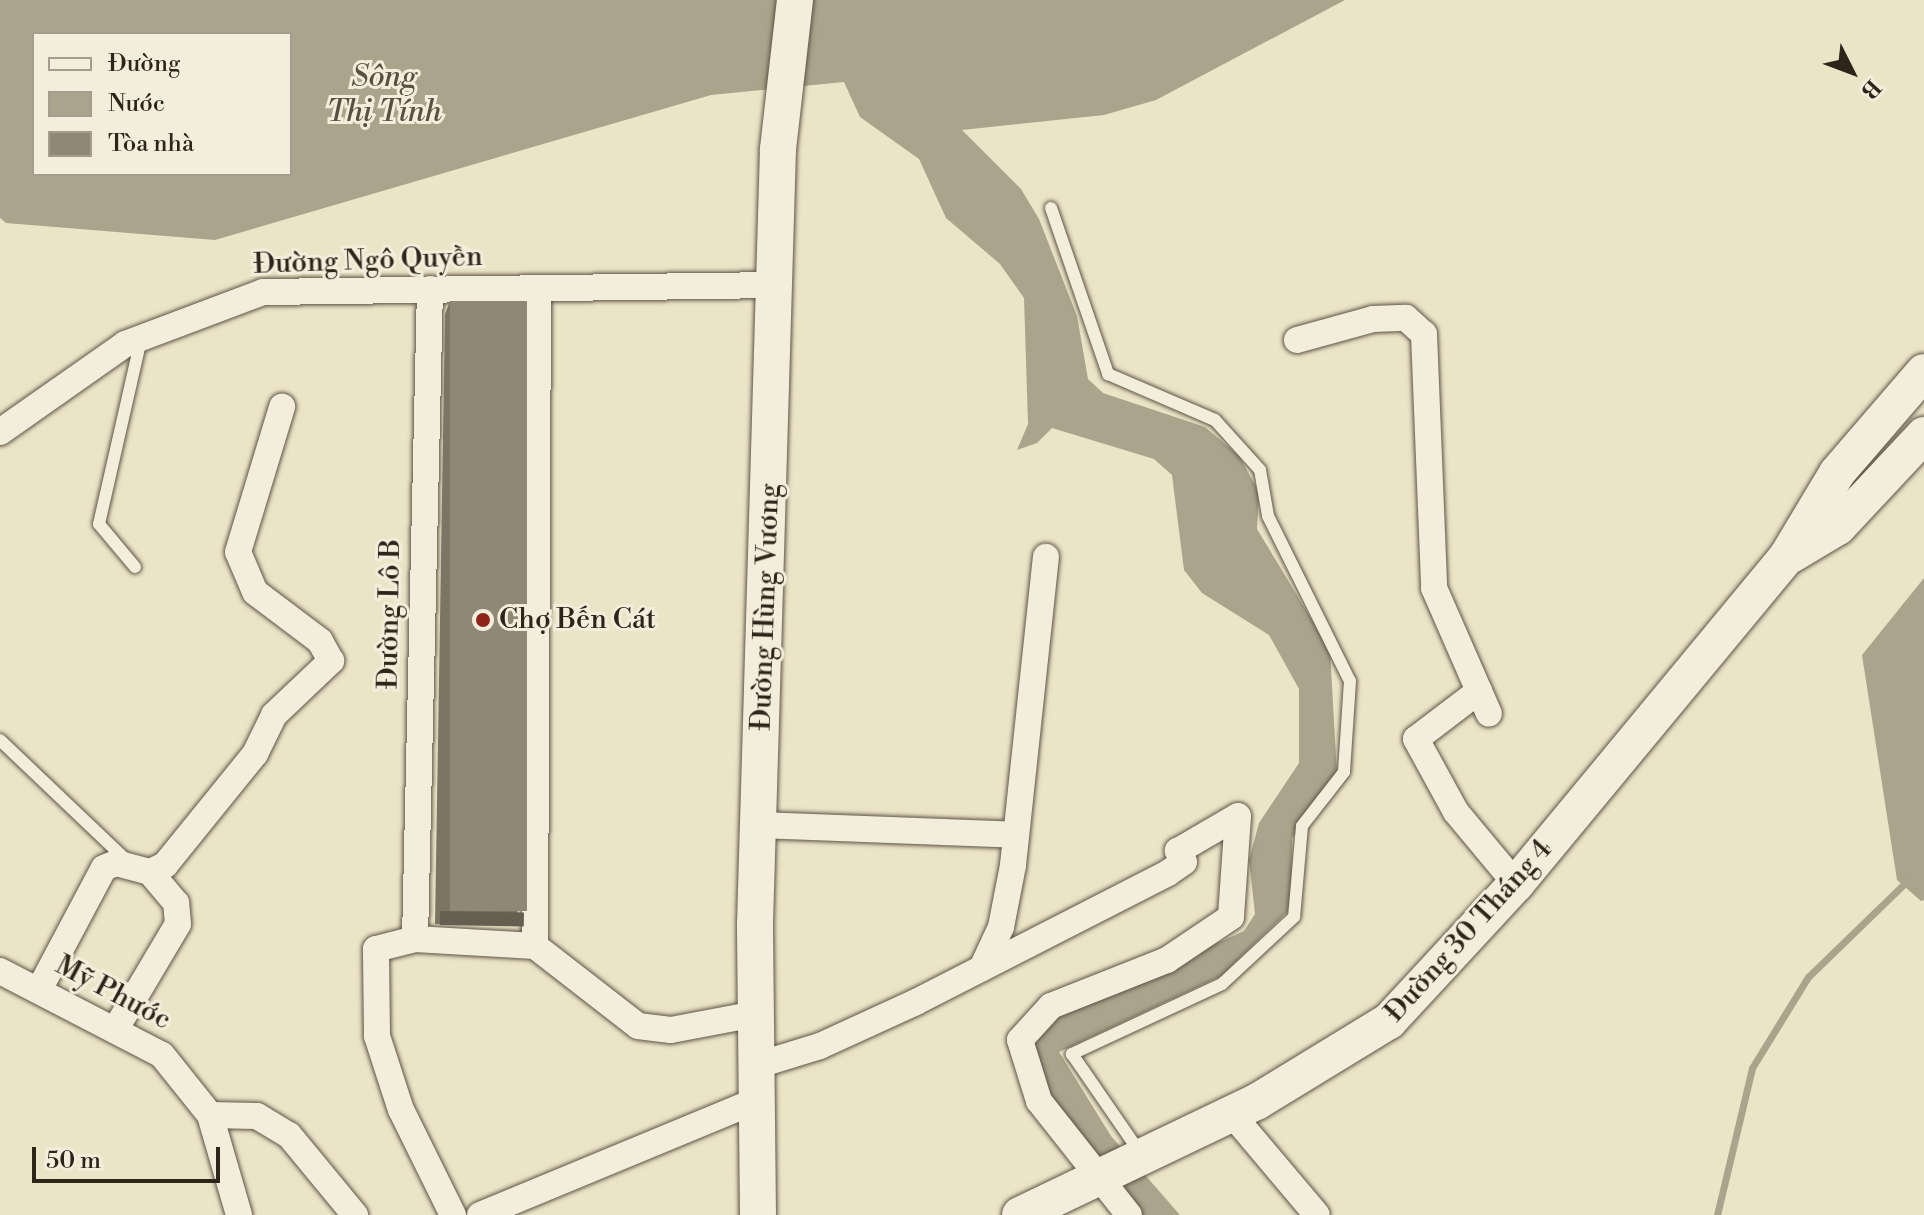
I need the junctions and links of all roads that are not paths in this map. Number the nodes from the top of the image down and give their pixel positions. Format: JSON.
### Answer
{"nodes":[{"id":1,"x":795,"y":0,"type":"edge"},
{"id":2,"x":1051,"y":208,"type":"dead end"},
{"id":3,"x":776,"y":285,"type":"junction"},
{"id":4,"x":430,"y":289,"type":"junction"},
{"id":5,"x":538,"y":289,"type":"junction"},
{"id":6,"x":142,"y":336,"type":"junction"},
{"id":7,"x":1297,"y":340,"type":"dead end"},
{"id":8,"x":1924,"y":372,"type":"edge"},
{"id":9,"x":282,"y":407,"type":"dead end"},
{"id":10,"x":0,"y":432,"type":"edge"},
{"id":11,"x":1924,"y":435,"type":"edge"},
{"id":12,"x":1046,"y":557,"type":"dead end"},
{"id":13,"x":1786,"y":558,"type":"junction"},
{"id":14,"x":135,"y":567,"type":"dead end"},
{"id":15,"x":0,"y":740,"type":"edge"},
{"id":16,"x":759,"y":825,"type":"junction"},
{"id":17,"x":1016,"y":835,"type":"junction"},
{"id":18,"x":142,"y":870,"type":"junction"},
{"id":19,"x":1516,"y":884,"type":"junction"},
{"id":20,"x":415,"y":939,"type":"junction"},
{"id":21,"x":535,"y":946,"type":"junction"},
{"id":22,"x":982,"y":968,"type":"junction"},
{"id":23,"x":0,"y":971,"type":"edge"},
{"id":24,"x":39,"y":990,"type":"junction"},
{"id":25,"x":756,"y":1014,"type":"junction"},
{"id":26,"x":115,"y":1030,"type":"junction"},
{"id":27,"x":755,"y":1083,"type":"junction"},
{"id":28,"x":1231,"y":1113,"type":"junction"},
{"id":29,"x":210,"y":1115,"type":"junction"},
{"id":30,"x":1139,"y":1158,"type":"junction"},
{"id":31,"x":1097,"y":1178,"type":"junction"},
{"id":32,"x":239,"y":1215,"type":"edge"},
{"id":33,"x":355,"y":1215,"type":"edge"},
{"id":34,"x":453,"y":1215,"type":"edge"},
{"id":35,"x":480,"y":1215,"type":"edge"},
{"id":36,"x":758,"y":1215,"type":"edge"},
{"id":37,"x":1020,"y":1215,"type":"edge"},
{"id":38,"x":1129,"y":1215,"type":"edge"},
{"id":39,"x":1317,"y":1215,"type":"edge"}],
"edges":[{"from":1,"to":3,"type":"main road","name":"Đường Hùng Vương"},
{"from":2,"to":30,"type":"lane"},
{"from":3,"to":5,"type":"street","name":"Đường Ngô Quyền"},
{"from":3,"to":16,"type":"main road","name":"Đường Hùng Vương"},
{"from":4,"to":5,"type":"street","name":"Đường Ngô Quyền"},
{"from":4,"to":6,"type":"street","name":"Đường Ngô Quyền"},
{"from":4,"to":20,"type":"street","name":"Đường Lô B"},
{"from":5,"to":21,"type":"street"},
{"from":6,"to":10,"type":"street","name":"Đường Ngô Quyền"},
{"from":6,"to":14,"type":"lane"},
{"from":7,"to":19,"type":"street"},
{"from":8,"to":13,"type":"main road","name":"Đường 30 Tháng 4"},
{"from":9,"to":18,"type":"street"},
{"from":11,"to":13,"type":"main road","name":"Đường 30 Tháng 4"},
{"from":12,"to":17,"type":"street"},
{"from":13,"to":19,"type":"main road","name":"Đường 30 Tháng 4"},
{"from":15,"to":18,"type":"lane"},
{"from":16,"to":17,"type":"street"},
{"from":16,"to":25,"type":"main road","name":"Đường Hùng Vương"},
{"from":17,"to":22,"type":"street"},
{"from":18,"to":24,"type":"street"},
{"from":18,"to":26,"type":"street"},
{"from":19,"to":28,"type":"main road","name":"Đường 30 Tháng 4"},
{"from":20,"to":21,"type":"street"},
{"from":20,"to":34,"type":"street"},
{"from":21,"to":25,"type":"street"},
{"from":22,"to":27,"type":"street"},
{"from":22,"to":31,"type":"street"},
{"from":23,"to":24,"type":"street","name":"Mỹ Phước"},
{"from":24,"to":26,"type":"street","name":"Mỹ Phước"},
{"from":25,"to":27,"type":"main road","name":"Đường Hùng Vương"},
{"from":26,"to":29,"type":"street","name":"Mỹ Phước"},
{"from":27,"to":35,"type":"street"},
{"from":27,"to":36,"type":"main road","name":"Đường Hùng Vương"},
{"from":28,"to":30,"type":"main road","name":"Đường 30 Tháng 4"},
{"from":28,"to":39,"type":"street"},
{"from":29,"to":32,"type":"street","name":"Mỹ Phước"},
{"from":29,"to":33,"type":"street"},
{"from":30,"to":31,"type":"main road","name":"Đường 30 Tháng 4"},
{"from":31,"to":37,"type":"main road","name":"Đường 30 Tháng 4"},
{"from":31,"to":38,"type":"street"}]}
